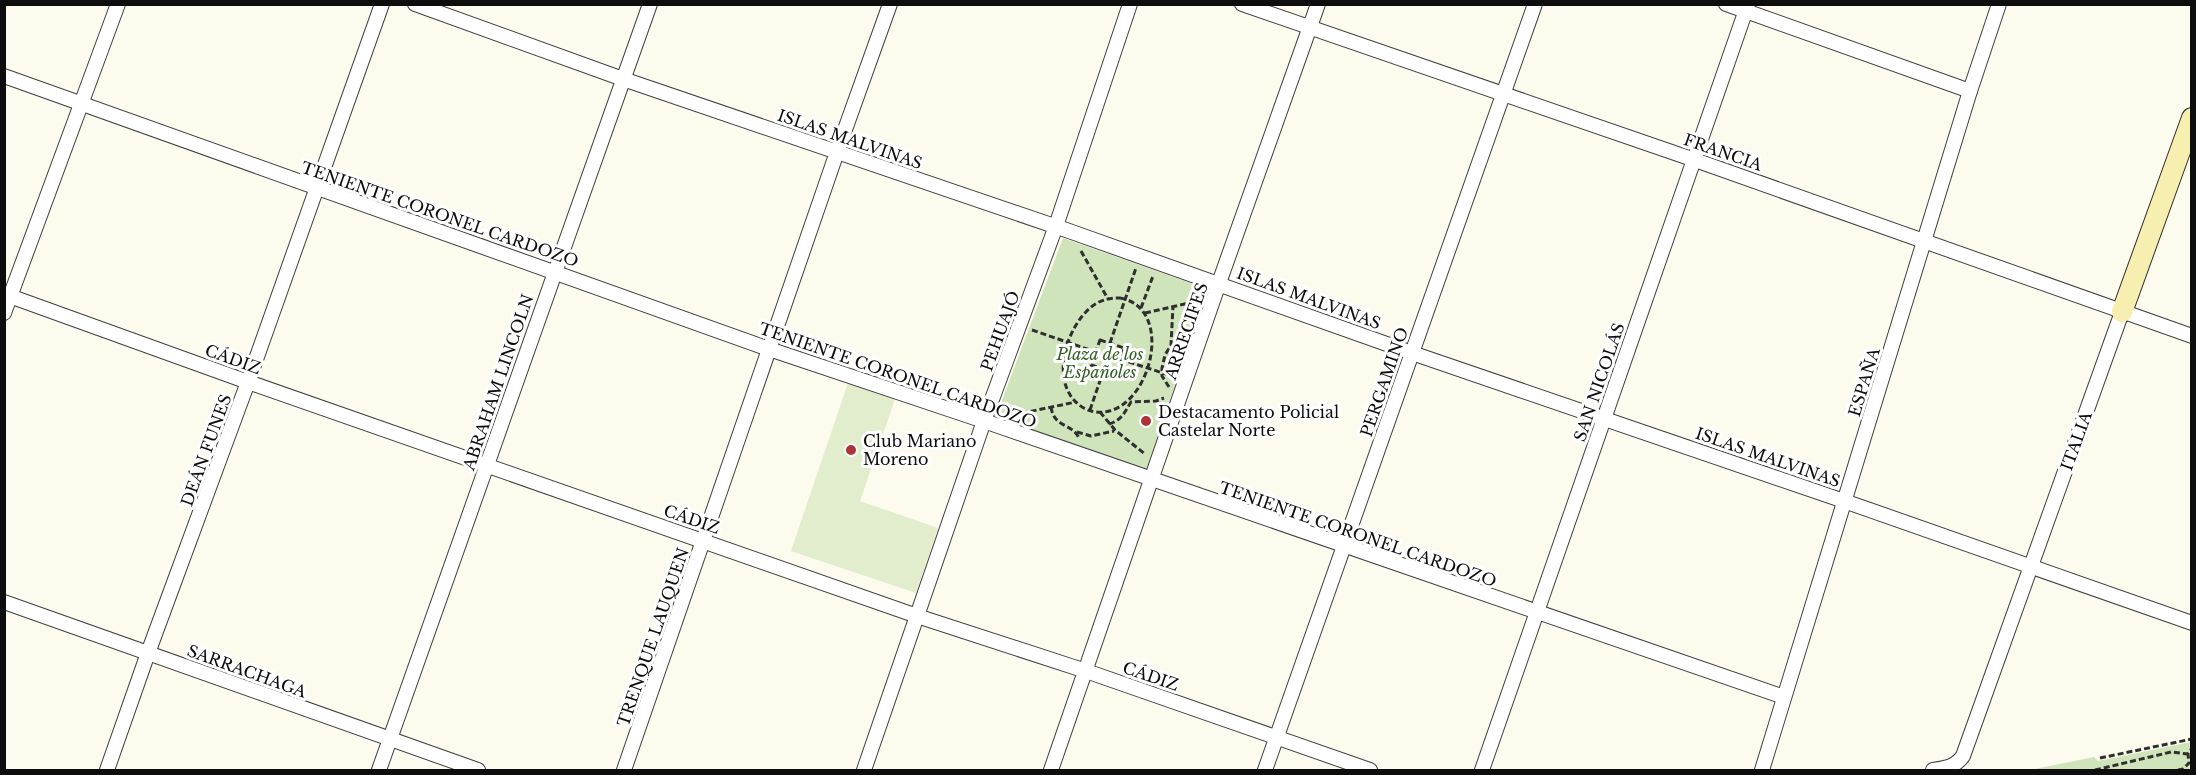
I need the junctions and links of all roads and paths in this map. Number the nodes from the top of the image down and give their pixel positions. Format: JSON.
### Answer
{"nodes":[{"id":1,"x":118,"y":4,"type":"edge"},
{"id":2,"x":382,"y":4,"type":"edge"},
{"id":3,"x":415,"y":4,"type":"edge"},
{"id":4,"x":650,"y":4,"type":"edge"},
{"id":5,"x":890,"y":4,"type":"edge"},
{"id":6,"x":1130,"y":4,"type":"edge"},
{"id":7,"x":1242,"y":4,"type":"edge"},
{"id":8,"x":1318,"y":4,"type":"edge"},
{"id":9,"x":1535,"y":4,"type":"edge"},
{"id":10,"x":1726,"y":4,"type":"edge"},
{"id":11,"x":1999,"y":4,"type":"edge"},
{"id":12,"x":1747,"y":8,"type":"edge"},
{"id":13,"x":1310,"y":27,"type":"junction"},
{"id":14,"x":4,"y":76,"type":"edge"},
{"id":15,"x":623,"y":79,"type":"junction"},
{"id":16,"x":1970,"y":91,"type":"junction"},
{"id":17,"x":1504,"y":94,"type":"junction"},
{"id":18,"x":83,"y":104,"type":"junction"},
{"id":19,"x":2192,"y":118,"type":"edge"},
{"id":20,"x":837,"y":152,"type":"junction"},
{"id":21,"x":1695,"y":159,"type":"junction"},
{"id":22,"x":316,"y":188,"type":"junction"},
{"id":23,"x":1063,"y":229,"type":"junction"},
{"id":24,"x":1925,"y":241,"type":"junction"},
{"id":25,"x":1140,"y":256,"type":"junction"},
{"id":26,"x":1158,"y":262,"type":"junction"},
{"id":27,"x":554,"y":271,"type":"junction"},
{"id":28,"x":1217,"y":290,"type":"junction"},
{"id":29,"x":8,"y":295,"type":"edge"},
{"id":30,"x":1108,"y":299,"type":"junction"},
{"id":31,"x":1126,"y":299,"type":"junction"},
{"id":32,"x":1173,"y":306,"type":"junction"},
{"id":33,"x":1141,"y":308,"type":"junction"},
{"id":34,"x":2122,"y":312,"type":"junction"},
{"id":35,"x":4,"y":313,"type":"edge"},
{"id":36,"x":1145,"y":313,"type":"junction"},
{"id":37,"x":1020,"y":326,"type":"junction"},
{"id":38,"x":2192,"y":336,"type":"edge"},
{"id":39,"x":1067,"y":342,"type":"junction"},
{"id":40,"x":1110,"y":343,"type":"junction"},
{"id":41,"x":769,"y":349,"type":"junction"},
{"id":42,"x":1096,"y":352,"type":"junction"},
{"id":43,"x":1412,"y":353,"type":"junction"},
{"id":44,"x":1120,"y":359,"type":"junction"},
{"id":45,"x":1098,"y":367,"type":"junction"},
{"id":46,"x":1148,"y":368,"type":"junction"},
{"id":47,"x":1110,"y":371,"type":"junction"},
{"id":48,"x":1162,"y":373,"type":"junction"},
{"id":49,"x":1102,"y":375,"type":"junction"},
{"id":50,"x":1186,"y":381,"type":"junction"},
{"id":51,"x":248,"y":382,"type":"junction"},
{"id":52,"x":1168,"y":390,"type":"dead end"},
{"id":53,"x":1167,"y":396,"type":"dead end"},
{"id":54,"x":1076,"y":402,"type":"junction"},
{"id":55,"x":1051,"y":407,"type":"junction"},
{"id":56,"x":1089,"y":411,"type":"junction"},
{"id":57,"x":1100,"y":412,"type":"junction"},
{"id":58,"x":1604,"y":418,"type":"junction"},
{"id":59,"x":984,"y":421,"type":"junction"},
{"id":60,"x":1109,"y":424,"type":"junction"},
{"id":61,"x":1115,"y":430,"type":"junction"},
{"id":62,"x":1076,"y":432,"type":"junction"},
{"id":63,"x":1073,"y":453,"type":"junction"},
{"id":64,"x":1158,"y":460,"type":"junction"},
{"id":65,"x":486,"y":465,"type":"junction"},
{"id":66,"x":1151,"y":480,"type":"junction"},
{"id":67,"x":1844,"y":501,"type":"junction"},
{"id":68,"x":704,"y":540,"type":"junction"},
{"id":69,"x":1345,"y":547,"type":"junction"},
{"id":70,"x":2032,"y":567,"type":"junction"},
{"id":71,"x":4,"y":602,"type":"edge"},
{"id":72,"x":1538,"y":613,"type":"junction"},
{"id":73,"x":917,"y":616,"type":"junction"},
{"id":74,"x":2192,"y":623,"type":"edge"},
{"id":75,"x":148,"y":653,"type":"junction"},
{"id":76,"x":1086,"y":671,"type":"junction"},
{"id":77,"x":1784,"y":697,"type":"junction"},
{"id":78,"x":1277,"y":737,"type":"junction"},
{"id":79,"x":2192,"y":739,"type":"edge"},
{"id":80,"x":390,"y":740,"type":"junction"},
{"id":81,"x":2192,"y":748,"type":"edge"},
{"id":82,"x":2188,"y":754,"type":"junction"},
{"id":83,"x":2100,"y":758,"type":"dead end"},
{"id":84,"x":107,"y":771,"type":"edge"},
{"id":85,"x":379,"y":771,"type":"edge"},
{"id":86,"x":478,"y":771,"type":"edge"},
{"id":87,"x":624,"y":771,"type":"edge"},
{"id":88,"x":864,"y":771,"type":"edge"},
{"id":89,"x":1051,"y":771,"type":"edge"},
{"id":90,"x":1265,"y":771,"type":"edge"},
{"id":91,"x":1370,"y":771,"type":"edge"},
{"id":92,"x":1482,"y":771,"type":"edge"},
{"id":93,"x":1762,"y":771,"type":"edge"},
{"id":94,"x":1933,"y":771,"type":"edge"},
{"id":95,"x":2095,"y":771,"type":"edge"},
{"id":96,"x":2178,"y":771,"type":"edge"}],
"edges":[{"from":1,"to":18,"type":"street"},
{"from":2,"to":22,"type":"street","name":"DEÁN FUNES"},
{"from":3,"to":15,"type":"street","name":"ISLAS MALVINAS"},
{"from":4,"to":15,"type":"street","name":"ABRAHAM LINCOLN"},
{"from":5,"to":20,"type":"street","name":"TRENQUE LAUQUEN"},
{"from":6,"to":23,"type":"street","name":"PEHUAJÓ"},
{"from":7,"to":13,"type":"street","name":"FRANCIA"},
{"from":8,"to":13,"type":"street","name":"ARRECIFES"},
{"from":9,"to":17,"type":"street","name":"PERGAMINO"},
{"from":10,"to":12,"type":"street"},
{"from":11,"to":16,"type":"street","name":"ESPAÑA"},
{"from":12,"to":16,"type":"street"},
{"from":12,"to":21,"type":"street","name":"SAN NICOLÁS"},
{"from":13,"to":17,"type":"street","name":"FRANCIA"},
{"from":13,"to":28,"type":"street","name":"ARRECIFES"},
{"from":14,"to":18,"type":"street","name":"TENIENTE CORONEL CARDOZO"},
{"from":15,"to":20,"type":"street","name":"ISLAS MALVINAS"},
{"from":15,"to":27,"type":"street","name":"ABRAHAM LINCOLN"},
{"from":16,"to":24,"type":"street","name":"ESPAÑA"},
{"from":17,"to":21,"type":"street","name":"FRANCIA"},
{"from":17,"to":43,"type":"street","name":"PERGAMINO"},
{"from":18,"to":22,"type":"street","name":"TENIENTE CORONEL CARDOZO"},
{"from":18,"to":29,"type":"street"},
{"from":19,"to":34,"type":"street","name":"ITALIA"},
{"from":20,"to":23,"type":"street","name":"ISLAS MALVINAS"},
{"from":20,"to":41,"type":"street","name":"TRENQUE LAUQUEN"},
{"from":21,"to":24,"type":"street","name":"FRANCIA"},
{"from":21,"to":58,"type":"street","name":"SAN NICOLÁS"},
{"from":22,"to":27,"type":"street","name":"TENIENTE CORONEL CARDOZO"},
{"from":22,"to":51,"type":"street","name":"DEÁN FUNES"},
{"from":23,"to":25,"type":"street","name":"ISLAS MALVINAS"},
{"from":23,"to":30,"type":"path"},
{"from":23,"to":37,"type":"street","name":"PEHUAJÓ"},
{"from":24,"to":34,"type":"street","name":"FRANCIA"},
{"from":24,"to":67,"type":"street","name":"ESPAÑA"},
{"from":25,"to":26,"type":"street","name":"ISLAS MALVINAS"},
{"from":25,"to":31,"type":"path"},
{"from":26,"to":28,"type":"street","name":"ISLAS MALVINAS"},
{"from":26,"to":33,"type":"path"},
{"from":27,"to":41,"type":"street","name":"TENIENTE CORONEL CARDOZO"},
{"from":27,"to":65,"type":"street","name":"ABRAHAM LINCOLN"},
{"from":28,"to":32,"type":"path"},
{"from":28,"to":43,"type":"street","name":"ISLAS MALVINAS"},
{"from":28,"to":50,"type":"street","name":"ARRECIFES"},
{"from":29,"to":35,"type":"street"},
{"from":29,"to":51,"type":"street","name":"CÁDIZ"},
{"from":30,"to":31,"type":"path"},
{"from":30,"to":39,"type":"path"},
{"from":31,"to":33,"type":"path"},
{"from":31,"to":40,"type":"path"},
{"from":32,"to":36,"type":"path"},
{"from":32,"to":48,"type":"path"},
{"from":33,"to":36,"type":"path"},
{"from":34,"to":38,"type":"street","name":"FRANCIA"},
{"from":34,"to":70,"type":"street","name":"ITALIA"},
{"from":36,"to":46,"type":"path"},
{"from":37,"to":39,"type":"path"},
{"from":37,"to":59,"type":"street","name":"PEHUAJÓ"},
{"from":39,"to":42,"type":"path"},
{"from":39,"to":54,"type":"path"},
{"from":40,"to":42,"type":"path"},
{"from":40,"to":44,"type":"path"},
{"from":41,"to":59,"type":"street","name":"TENIENTE CORONEL CARDOZO"},
{"from":41,"to":68,"type":"street","name":"TRENQUE LAUQUEN"},
{"from":42,"to":45,"type":"path"},
{"from":43,"to":58,"type":"street","name":"ISLAS MALVINAS"},
{"from":43,"to":69,"type":"street","name":"PERGAMINO"},
{"from":44,"to":46,"type":"path"},
{"from":44,"to":47,"type":"path"},
{"from":45,"to":47,"type":"path"},
{"from":45,"to":49,"type":"path"},
{"from":46,"to":48,"type":"path"},
{"from":46,"to":57,"type":"path"},
{"from":47,"to":49,"type":"path"},
{"from":48,"to":50,"type":"path"},
{"from":48,"to":52,"type":"path"},
{"from":49,"to":56,"type":"path"},
{"from":50,"to":64,"type":"street","name":"ARRECIFES"},
{"from":51,"to":65,"type":"street","name":"CÁDIZ"},
{"from":51,"to":75,"type":"street","name":"DEÁN FUNES"},
{"from":53,"to":60,"type":"path"},
{"from":54,"to":55,"type":"path"},
{"from":54,"to":56,"type":"path"},
{"from":55,"to":59,"type":"path"},
{"from":55,"to":62,"type":"path"},
{"from":56,"to":57,"type":"path"},
{"from":57,"to":60,"type":"path"},
{"from":58,"to":67,"type":"street","name":"ISLAS MALVINAS"},
{"from":58,"to":72,"type":"street","name":"SAN NICOLÁS"},
{"from":59,"to":63,"type":"street","name":"TENIENTE CORONEL CARDOZO"},
{"from":59,"to":73,"type":"street","name":"PEHUAJÓ"},
{"from":60,"to":61,"type":"path"},
{"from":61,"to":62,"type":"path"},
{"from":61,"to":64,"type":"path"},
{"from":62,"to":63,"type":"path"},
{"from":63,"to":66,"type":"street","name":"TENIENTE CORONEL CARDOZO"},
{"from":64,"to":66,"type":"street","name":"ARRECIFES"},
{"from":65,"to":68,"type":"street","name":"CÁDIZ"},
{"from":65,"to":80,"type":"street","name":"ABRAHAM LINCOLN"},
{"from":66,"to":69,"type":"street","name":"TENIENTE CORONEL CARDOZO"},
{"from":66,"to":76,"type":"street","name":"ARRECIFES"},
{"from":67,"to":70,"type":"street","name":"ISLAS MALVINAS"},
{"from":67,"to":77,"type":"street","name":"ESPAÑA"},
{"from":68,"to":73,"type":"street","name":"CÁDIZ"},
{"from":68,"to":87,"type":"street","name":"TRENQUE LAUQUEN"},
{"from":69,"to":72,"type":"street","name":"TENIENTE CORONEL CARDOZO"},
{"from":69,"to":78,"type":"street","name":"PERGAMINO"},
{"from":70,"to":74,"type":"street","name":"ISLAS MALVINAS"},
{"from":70,"to":94,"type":"street","name":"ITALIA"},
{"from":71,"to":75,"type":"street","name":"SARRACHAGA"},
{"from":72,"to":77,"type":"street","name":"TENIENTE CORONEL CARDOZO"},
{"from":72,"to":92,"type":"street","name":"SAN NICOLÁS"},
{"from":73,"to":76,"type":"street","name":"CÁDIZ"},
{"from":73,"to":88,"type":"street","name":"PEHUAJÓ"},
{"from":75,"to":80,"type":"street","name":"SARRACHAGA"},
{"from":75,"to":84,"type":"street","name":"DEÁN FUNES"},
{"from":76,"to":78,"type":"street","name":"CÁDIZ"},
{"from":76,"to":89,"type":"street","name":"ARRECIFES"},
{"from":77,"to":93,"type":"street","name":"ESPAÑA"},
{"from":78,"to":90,"type":"street","name":"PERGAMINO"},
{"from":78,"to":91,"type":"street","name":"CÁDIZ"},
{"from":79,"to":83,"type":"path"},
{"from":80,"to":85,"type":"street","name":"ABRAHAM LINCOLN"},
{"from":80,"to":86,"type":"street","name":"SARRACHAGA"},
{"from":81,"to":82,"type":"path"},
{"from":82,"to":95,"type":"path"},
{"from":82,"to":96,"type":"path"}]}
